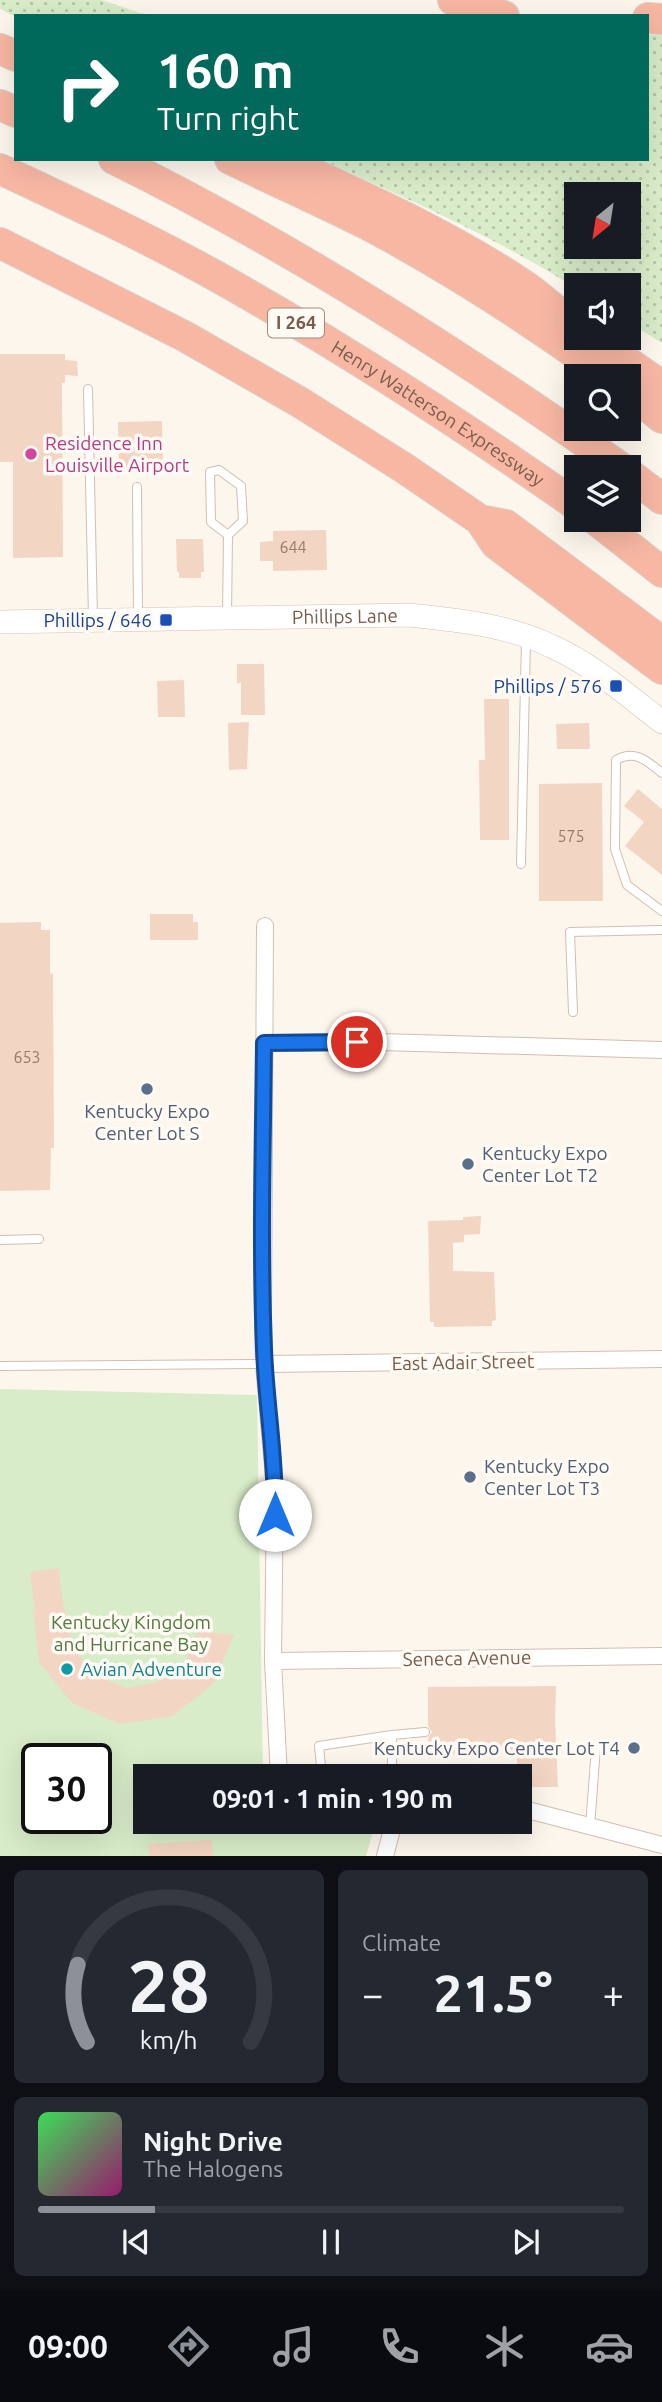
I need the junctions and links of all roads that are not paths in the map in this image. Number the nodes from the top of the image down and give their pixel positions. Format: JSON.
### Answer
{"nodes":[{"id":1,"x":453,"y":0,"type":"edge"},
{"id":2,"x":498,"y":14,"type":"edge"},
{"id":3,"x":118,"y":161,"type":"edge"},
{"id":4,"x":234,"y":161,"type":"edge"},
{"id":5,"x":286,"y":161,"type":"edge"},
{"id":6,"x":0,"y":169,"type":"edge"},
{"id":7,"x":0,"y":243,"type":"edge"},
{"id":8,"x":526,"y":286,"type":"junction"},
{"id":9,"x":564,"y":303,"type":"edge"},
{"id":10,"x":564,"y":316,"type":"edge"},
{"id":11,"x":641,"y":348,"type":"edge"},
{"id":12,"x":610,"y":350,"type":"edge"},
{"id":13,"x":662,"y":361,"type":"edge"},
{"id":14,"x":591,"y":364,"type":"edge"},
{"id":15,"x":662,"y":386,"type":"edge"},
{"id":16,"x":89,"y":389,"type":"dead end"},
{"id":17,"x":641,"y":401,"type":"edge"},
{"id":18,"x":662,"y":418,"type":"edge"},
{"id":19,"x":602,"y":455,"type":"edge"},
{"id":20,"x":641,"y":483,"type":"edge"},
{"id":21,"x":137,"y":487,"type":"dead end"},
{"id":22,"x":564,"y":497,"type":"edge"},
{"id":23,"x":662,"y":499,"type":"edge"},
{"id":24,"x":480,"y":520,"type":"junction"},
{"id":25,"x":611,"y":532,"type":"edge"},
{"id":26,"x":228,"y":535,"type":"junction"},
{"id":27,"x":662,"y":572,"type":"edge"},
{"id":28,"x":227,"y":620,"type":"junction"},
{"id":29,"x":93,"y":621,"type":"junction"},
{"id":30,"x":138,"y":621,"type":"junction"},
{"id":31,"x":0,"y":622,"type":"edge"},
{"id":32,"x":526,"y":636,"type":"junction"},
{"id":33,"x":662,"y":642,"type":"edge"},
{"id":34,"x":662,"y":668,"type":"edge"},
{"id":35,"x":662,"y":722,"type":"edge"},
{"id":36,"x":662,"y":773,"type":"edge"},
{"id":37,"x":521,"y":864,"type":"dead end"},
{"id":38,"x":662,"y":911,"type":"edge"},
{"id":39,"x":265,"y":926,"type":"dead end"},
{"id":40,"x":662,"y":930,"type":"edge"},
{"id":41,"x":573,"y":1012,"type":"dead end"},
{"id":42,"x":264,"y":1043,"type":"junction"},
{"id":43,"x":662,"y":1050,"type":"edge"},
{"id":44,"x":39,"y":1239,"type":"dead end"},
{"id":45,"x":0,"y":1240,"type":"edge"},
{"id":46,"x":662,"y":1359,"type":"edge"},
{"id":47,"x":264,"y":1364,"type":"junction"},
{"id":48,"x":0,"y":1366,"type":"edge"},
{"id":49,"x":662,"y":1656,"type":"edge"},
{"id":50,"x":273,"y":1661,"type":"junction"},
{"id":51,"x":425,"y":1732,"type":"dead end"},
{"id":52,"x":392,"y":1735,"type":"junction"},
{"id":53,"x":596,"y":1747,"type":"dead end"},
{"id":54,"x":278,"y":1764,"type":"edge"},
{"id":55,"x":320,"y":1764,"type":"edge"},
{"id":56,"x":392,"y":1764,"type":"edge"},
{"id":57,"x":532,"y":1811,"type":"edge"},
{"id":58,"x":590,"y":1827,"type":"junction"},
{"id":59,"x":391,"y":1834,"type":"edge"},
{"id":60,"x":662,"y":1845,"type":"edge"},
{"id":61,"x":385,"y":1856,"type":"edge"}],
"edges":[{"from":1,"to":2,"type":"highway"},
{"from":3,"to":19,"type":"highway"},
{"from":4,"to":14,"type":"highway"},
{"from":5,"to":8,"type":"highway"},
{"from":6,"to":22,"type":"highway","name":"Henry Watterson Expressway","number":"I 264"},
{"from":7,"to":24,"type":"highway"},
{"from":8,"to":9,"type":"highway"},
{"from":8,"to":10,"type":"highway"},
{"from":11,"to":13,"type":"highway"},
{"from":12,"to":15,"type":"highway"},
{"from":16,"to":29,"type":"lane"},
{"from":17,"to":18,"type":"highway"},
{"from":20,"to":23,"type":"highway"},
{"from":21,"to":30,"type":"lane"},
{"from":24,"to":33,"type":"highway"},
{"from":24,"to":34,"type":"highway"},
{"from":25,"to":27,"type":"highway"},
{"from":26,"to":26,"type":"lane"},
{"from":26,"to":28,"type":"lane"},
{"from":28,"to":30,"type":"main road","name":"Phillips Lane"},
{"from":28,"to":32,"type":"main road","name":"Phillips Lane"},
{"from":29,"to":30,"type":"main road","name":"Phillips Lane"},
{"from":29,"to":31,"type":"main road","name":"Phillips Lane"},
{"from":32,"to":35,"type":"main road","name":"Phillips Lane"},
{"from":32,"to":37,"type":"lane"},
{"from":36,"to":38,"type":"lane"},
{"from":39,"to":42,"type":"street"},
{"from":40,"to":41,"type":"lane"},
{"from":42,"to":43,"type":"street"},
{"from":42,"to":47,"type":"street"},
{"from":44,"to":45,"type":"lane"},
{"from":46,"to":47,"type":"street","name":"East Adair Street"},
{"from":47,"to":48,"type":"lane"},
{"from":47,"to":50,"type":"street"},
{"from":49,"to":50,"type":"street","name":"Seneca Avenue"},
{"from":50,"to":54,"type":"street"},
{"from":51,"to":52,"type":"lane"},
{"from":52,"to":55,"type":"lane"},
{"from":52,"to":56,"type":"lane"},
{"from":53,"to":58,"type":"lane"},
{"from":57,"to":58,"type":"street"},
{"from":58,"to":60,"type":"street"},
{"from":59,"to":61,"type":"street"}]}
